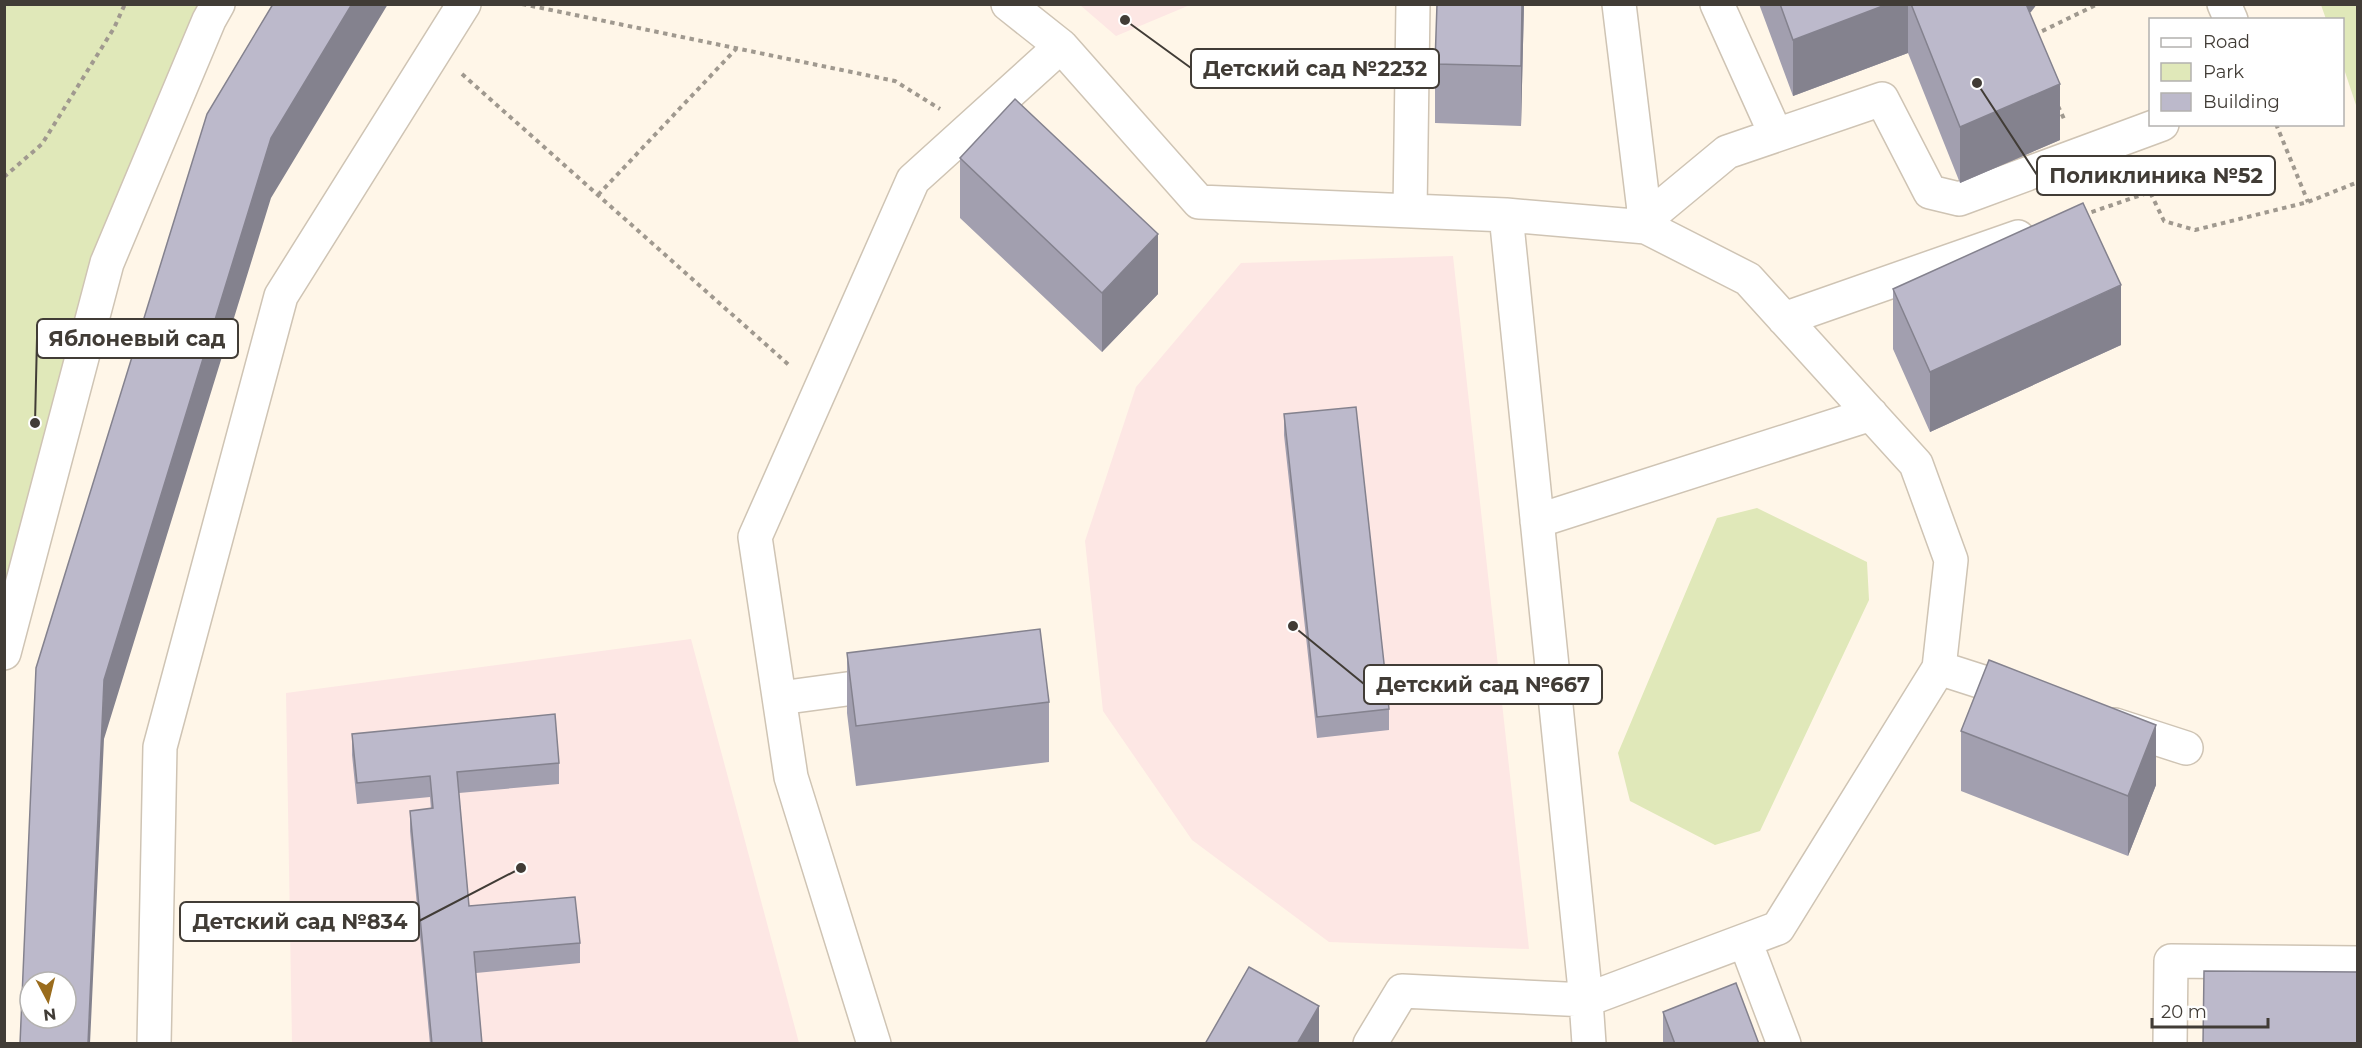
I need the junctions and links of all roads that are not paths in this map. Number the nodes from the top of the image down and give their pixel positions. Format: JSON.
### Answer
{"nodes":[{"id":1,"x":218,"y":4,"type":"edge"},
{"id":2,"x":464,"y":4,"type":"edge"},
{"id":3,"x":1008,"y":4,"type":"edge"},
{"id":4,"x":1413,"y":4,"type":"edge"},
{"id":5,"x":1619,"y":4,"type":"edge"},
{"id":6,"x":1717,"y":4,"type":"edge"},
{"id":7,"x":2224,"y":4,"type":"edge"},
{"id":8,"x":2230,"y":18,"type":"edge"},
{"id":9,"x":1061,"y":46,"type":"junction"},
{"id":10,"x":2157,"y":126,"type":"edge"},
{"id":11,"x":1776,"y":135,"type":"junction"},
{"id":12,"x":1410,"y":211,"type":"junction"},
{"id":13,"x":1506,"y":215,"type":"junction"},
{"id":14,"x":1646,"y":224,"type":"junction"},
{"id":15,"x":2045,"y":227,"type":"edge"},
{"id":16,"x":1784,"y":319,"type":"junction"},
{"id":17,"x":1871,"y":414,"type":"junction"},
{"id":18,"x":1537,"y":521,"type":"junction"},
{"id":19,"x":4,"y":653,"type":"edge"},
{"id":20,"x":1939,"y":668,"type":"junction"},
{"id":21,"x":920,"y":678,"type":"edge"},
{"id":22,"x":780,"y":698,"type":"junction"},
{"id":23,"x":2052,"y":705,"type":"edge"},
{"id":24,"x":2085,"y":716,"type":"edge"},
{"id":25,"x":2186,"y":748,"type":"dead end"},
{"id":26,"x":1745,"y":941,"type":"junction"},
{"id":27,"x":2358,"y":963,"type":"edge"},
{"id":28,"x":1586,"y":1000,"type":"junction"},
{"id":29,"x":154,"y":1044,"type":"edge"},
{"id":30,"x":874,"y":1044,"type":"edge"},
{"id":31,"x":1370,"y":1044,"type":"edge"},
{"id":32,"x":1589,"y":1044,"type":"edge"},
{"id":33,"x":1784,"y":1044,"type":"edge"},
{"id":34,"x":2170,"y":1044,"type":"edge"}],
"edges":[{"from":1,"to":19,"type":"lane"},
{"from":2,"to":29,"type":"lane"},
{"from":3,"to":9,"type":"lane"},
{"from":4,"to":12,"type":"lane"},
{"from":5,"to":14,"type":"lane"},
{"from":6,"to":11,"type":"lane"},
{"from":7,"to":8,"type":"lane"},
{"from":9,"to":12,"type":"lane"},
{"from":9,"to":22,"type":"lane"},
{"from":10,"to":11,"type":"lane"},
{"from":11,"to":14,"type":"lane"},
{"from":12,"to":13,"type":"lane"},
{"from":13,"to":14,"type":"lane"},
{"from":13,"to":18,"type":"lane"},
{"from":14,"to":16,"type":"lane"},
{"from":15,"to":16,"type":"lane"},
{"from":16,"to":17,"type":"lane"},
{"from":17,"to":18,"type":"lane"},
{"from":17,"to":20,"type":"lane"},
{"from":18,"to":28,"type":"lane"},
{"from":20,"to":23,"type":"lane"},
{"from":20,"to":26,"type":"lane"},
{"from":21,"to":22,"type":"lane"},
{"from":22,"to":30,"type":"lane"},
{"from":24,"to":25,"type":"lane"},
{"from":26,"to":28,"type":"lane"},
{"from":26,"to":33,"type":"lane"},
{"from":27,"to":34,"type":"lane"},
{"from":28,"to":31,"type":"lane"},
{"from":28,"to":32,"type":"lane"}]}
